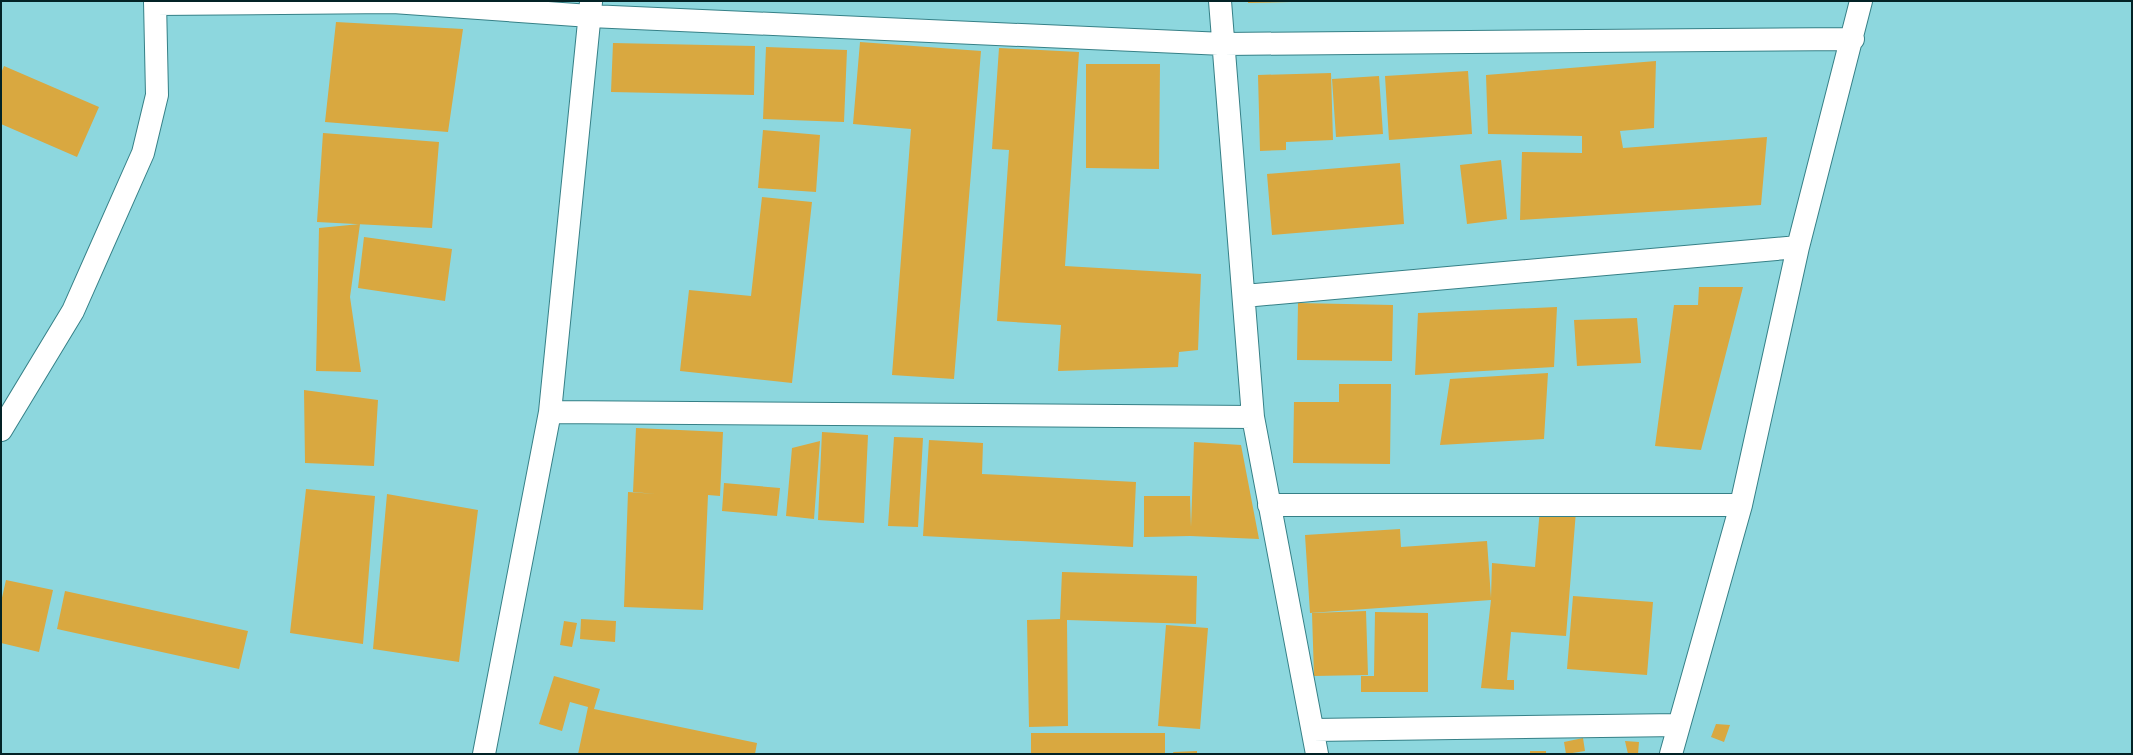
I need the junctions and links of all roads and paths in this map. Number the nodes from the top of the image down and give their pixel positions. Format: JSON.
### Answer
{"nodes":[{"id":1,"x":1220,"y":1,"type":"edge"},
{"id":2,"x":1861,"y":1,"type":"edge"},
{"id":3,"x":155,"y":2,"type":"edge"},
{"id":4,"x":591,"y":8,"type":"edge"},
{"id":5,"x":1853,"y":38,"type":"junction"},
{"id":6,"x":1224,"y":44,"type":"junction"},
{"id":7,"x":1798,"y":247,"type":"junction"},
{"id":8,"x":1244,"y":296,"type":"junction"},
{"id":9,"x":550,"y":412,"type":"junction"},
{"id":10,"x":1253,"y":417,"type":"junction"},
{"id":11,"x":1,"y":430,"type":"edge"},
{"id":12,"x":1741,"y":504,"type":"junction"},
{"id":13,"x":1269,"y":505,"type":"junction"},
{"id":14,"x":1679,"y":725,"type":"junction"},
{"id":15,"x":1312,"y":730,"type":"junction"},
{"id":16,"x":484,"y":754,"type":"edge"},
{"id":17,"x":1317,"y":754,"type":"edge"},
{"id":18,"x":1671,"y":754,"type":"edge"}],
"edges":[{"from":1,"to":6,"type":"street"},
{"from":2,"to":5,"type":"street"},
{"from":3,"to":4,"type":"street"},
{"from":3,"to":11,"type":"street"},
{"from":4,"to":6,"type":"street"},
{"from":4,"to":9,"type":"street"},
{"from":5,"to":6,"type":"street"},
{"from":5,"to":7,"type":"street"},
{"from":6,"to":8,"type":"street"},
{"from":7,"to":8,"type":"street"},
{"from":7,"to":12,"type":"street"},
{"from":8,"to":10,"type":"street"},
{"from":9,"to":10,"type":"street"},
{"from":9,"to":16,"type":"street"},
{"from":10,"to":13,"type":"street"},
{"from":12,"to":13,"type":"street"},
{"from":12,"to":14,"type":"street"},
{"from":13,"to":15,"type":"street"},
{"from":14,"to":15,"type":"street"},
{"from":14,"to":18,"type":"street"},
{"from":15,"to":17,"type":"street"}]}
